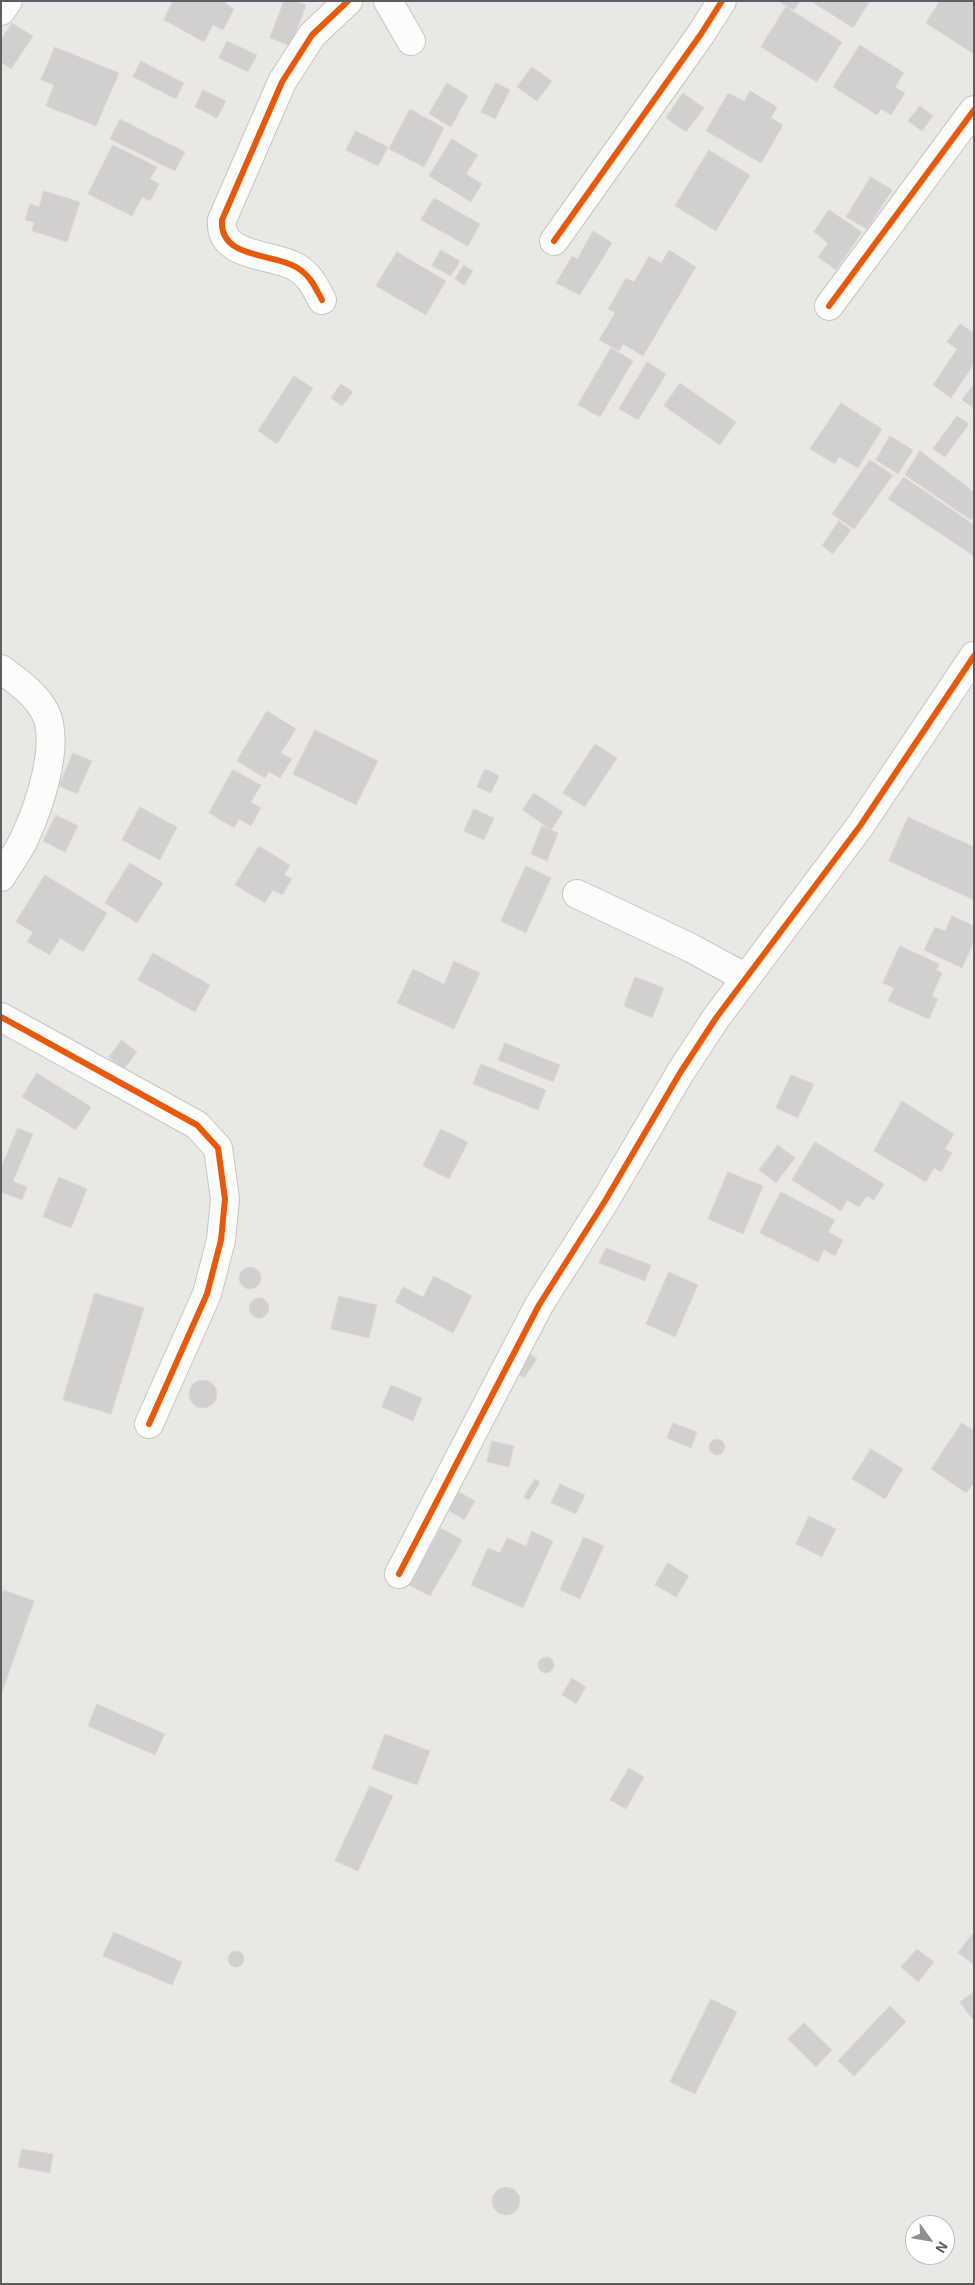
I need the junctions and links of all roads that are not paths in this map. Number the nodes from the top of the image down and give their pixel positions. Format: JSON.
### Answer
{"nodes":[{"id":1,"x":8,"y":1,"type":"edge"},
{"id":2,"x":348,"y":1,"type":"edge"},
{"id":3,"x":388,"y":1,"type":"edge"},
{"id":4,"x":722,"y":1,"type":"edge"},
{"id":5,"x":1,"y":11,"type":"edge"},
{"id":6,"x":410,"y":41,"type":"dead end"},
{"id":7,"x":974,"y":110,"type":"edge"},
{"id":8,"x":554,"y":241,"type":"dead end"},
{"id":9,"x":322,"y":300,"type":"dead end"},
{"id":10,"x":830,"y":306,"type":"dead end"},
{"id":11,"x":974,"y":656,"type":"edge"},
{"id":12,"x":1,"y":669,"type":"edge"},
{"id":13,"x":1,"y":877,"type":"edge"},
{"id":14,"x":577,"y":894,"type":"dead end"},
{"id":15,"x":746,"y":978,"type":"junction"},
{"id":16,"x":1,"y":1016,"type":"edge"},
{"id":17,"x":150,"y":1424,"type":"dead end"},
{"id":18,"x":399,"y":1574,"type":"dead end"}],
"edges":[{"from":1,"to":5,"type":"street"},
{"from":2,"to":9,"type":"street"},
{"from":3,"to":6,"type":"street"},
{"from":4,"to":8,"type":"street"},
{"from":7,"to":10,"type":"street"},
{"from":11,"to":15,"type":"street"},
{"from":12,"to":13,"type":"street"},
{"from":14,"to":15,"type":"street"},
{"from":15,"to":18,"type":"street"},
{"from":16,"to":17,"type":"street"}]}
